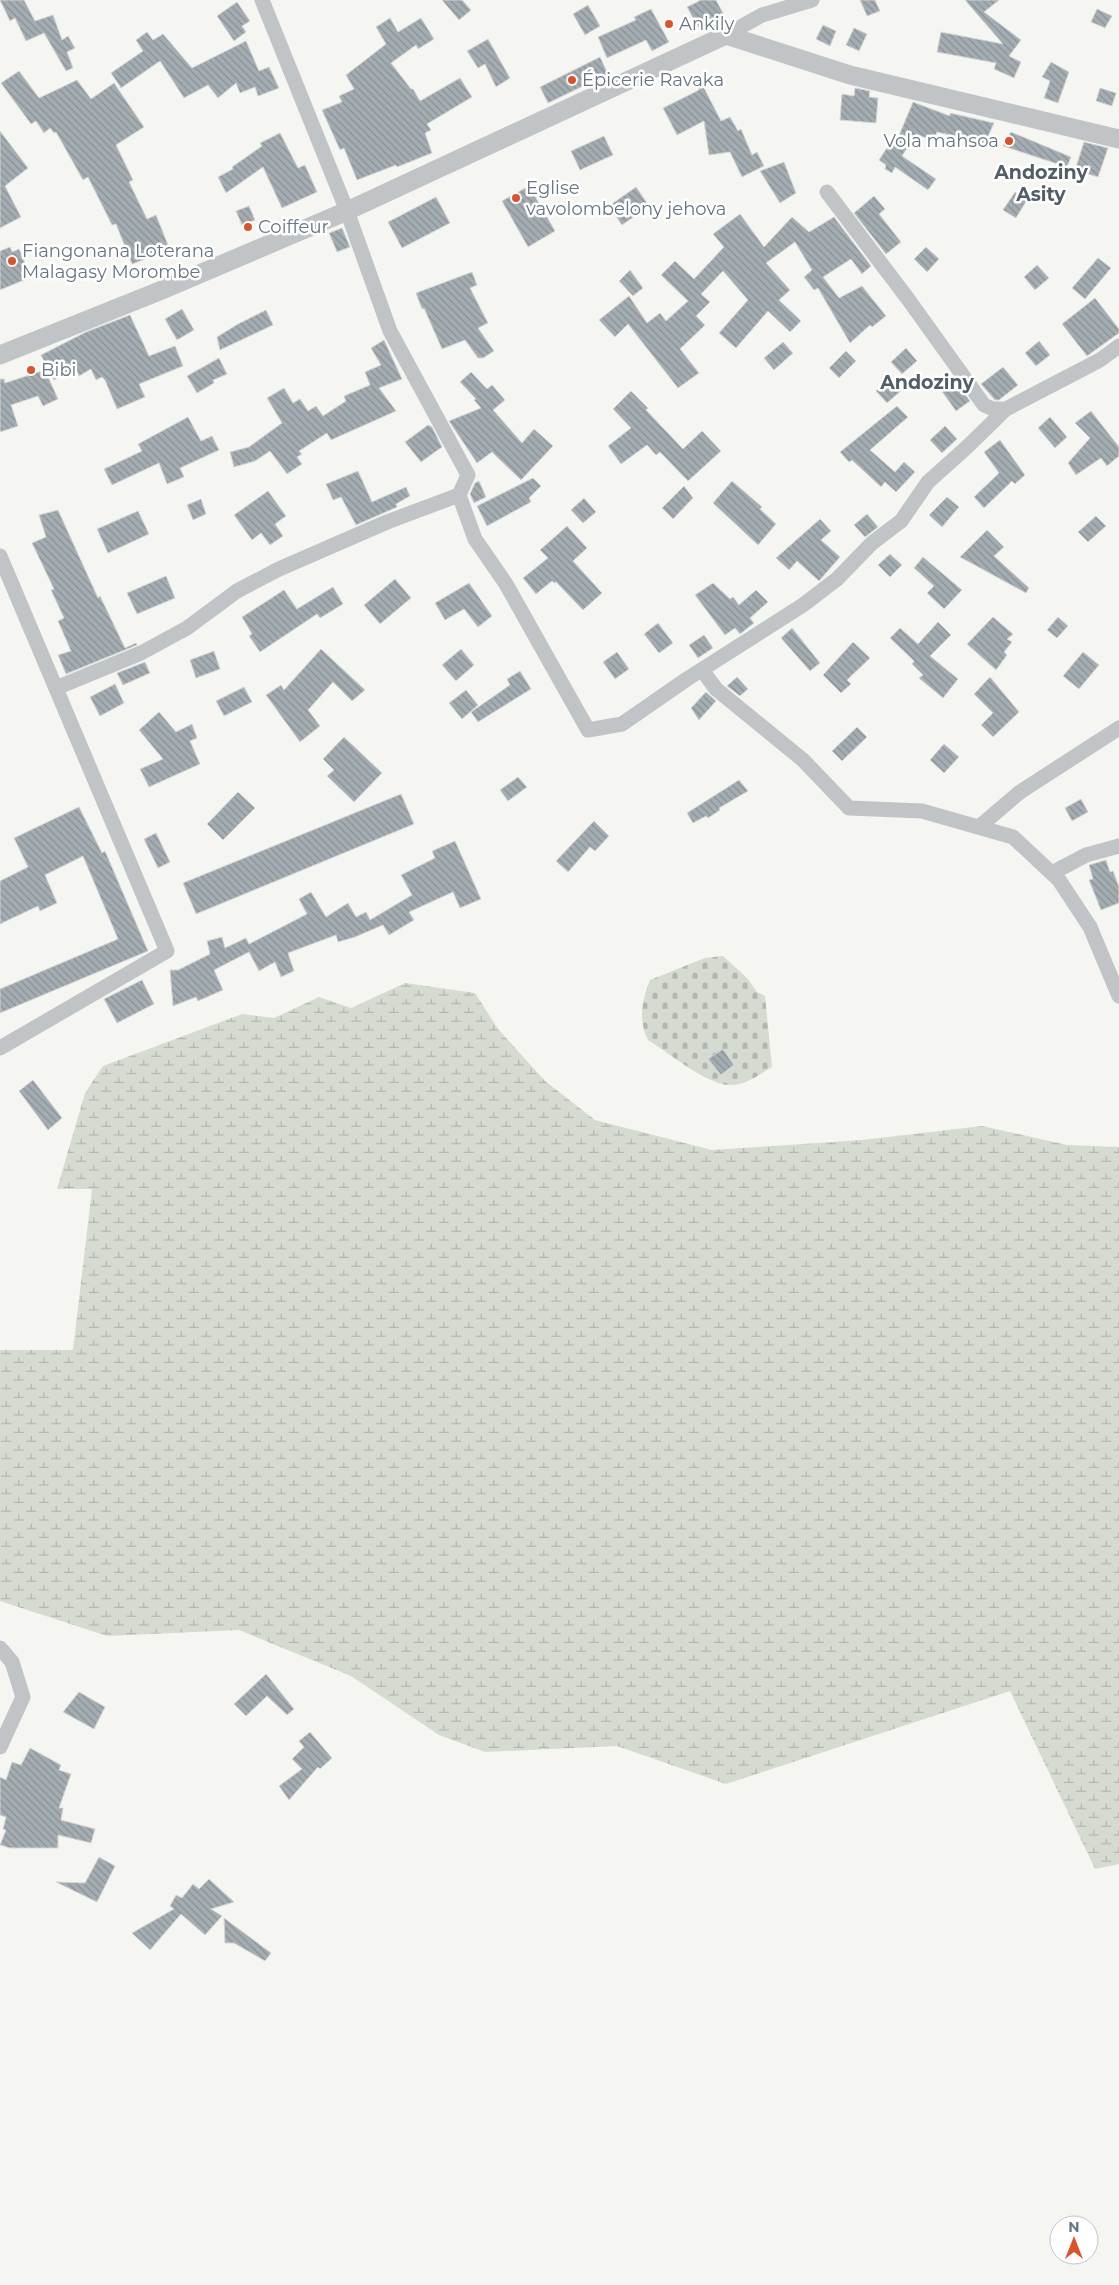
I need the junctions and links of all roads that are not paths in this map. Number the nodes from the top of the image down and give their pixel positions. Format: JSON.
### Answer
{"nodes":[{"id":1,"x":262,"y":0,"type":"edge"},
{"id":2,"x":812,"y":0,"type":"edge"},
{"id":3,"x":726,"y":35,"type":"junction"},
{"id":4,"x":1119,"y":139,"type":"edge"},
{"id":5,"x":827,"y":192,"type":"dead end"},
{"id":6,"x":347,"y":211,"type":"junction"},
{"id":7,"x":1119,"y":346,"type":"edge"},
{"id":8,"x":0,"y":355,"type":"edge"},
{"id":9,"x":1006,"y":408,"type":"junction"},
{"id":10,"x":459,"y":495,"type":"junction"},
{"id":11,"x":0,"y":556,"type":"edge"},
{"id":12,"x":702,"y":670,"type":"junction"},
{"id":13,"x":56,"y":688,"type":"junction"},
{"id":14,"x":1119,"y":728,"type":"edge"},
{"id":15,"x":979,"y":827,"type":"junction"},
{"id":16,"x":1119,"y":846,"type":"edge"},
{"id":17,"x":1052,"y":873,"type":"junction"},
{"id":18,"x":1119,"y":996,"type":"edge"},
{"id":19,"x":0,"y":1048,"type":"edge"},
{"id":20,"x":0,"y":1648,"type":"edge"},
{"id":21,"x":0,"y":1747,"type":"edge"}],
"edges":[{"from":1,"to":6,"type":"street"},
{"from":2,"to":3,"type":"street"},
{"from":3,"to":4,"type":"street"},
{"from":3,"to":6,"type":"street"},
{"from":5,"to":9,"type":"street"},
{"from":6,"to":8,"type":"street"},
{"from":6,"to":10,"type":"street"},
{"from":7,"to":9,"type":"street"},
{"from":9,"to":12,"type":"street"},
{"from":10,"to":12,"type":"street"},
{"from":10,"to":13,"type":"street"},
{"from":11,"to":13,"type":"street"},
{"from":12,"to":15,"type":"street"},
{"from":13,"to":19,"type":"street"},
{"from":14,"to":15,"type":"street"},
{"from":15,"to":17,"type":"street"},
{"from":16,"to":17,"type":"street"},
{"from":17,"to":18,"type":"street"},
{"from":20,"to":21,"type":"street"}]}
